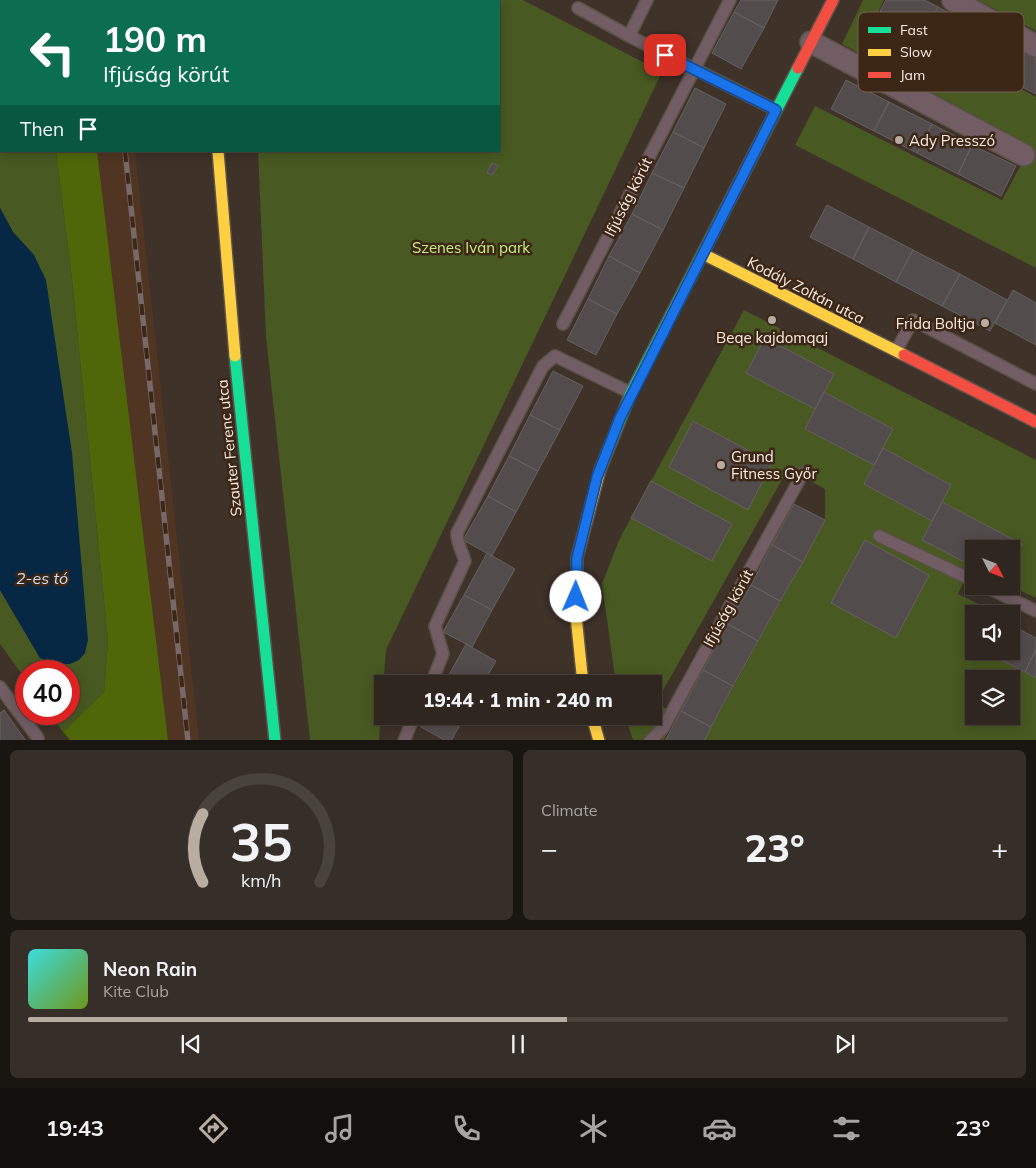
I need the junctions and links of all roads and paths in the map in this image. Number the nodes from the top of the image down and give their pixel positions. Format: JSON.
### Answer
{"nodes":[{"id":1,"x":647,"y":0,"type":"edge"},
{"id":2,"x":730,"y":0,"type":"edge"},
{"id":3,"x":833,"y":0,"type":"edge"},
{"id":4,"x":953,"y":0,"type":"edge"},
{"id":5,"x":578,"y":8,"type":"dead end"},
{"id":6,"x":975,"y":12,"type":"edge"},
{"id":7,"x":629,"y":36,"type":"junction"},
{"id":8,"x":1024,"y":39,"type":"edge"},
{"id":9,"x":811,"y":42,"type":"junction"},
{"id":10,"x":1036,"y":46,"type":"edge"},
{"id":11,"x":858,"y":67,"type":"edge"},
{"id":12,"x":694,"y":70,"type":"junction"},
{"id":13,"x":905,"y":92,"type":"edge"},
{"id":14,"x":776,"y":110,"type":"junction"},
{"id":15,"x":218,"y":152,"type":"edge"},
{"id":16,"x":1024,"y":155,"type":"dead end"},
{"id":17,"x":703,"y":254,"type":"junction"},
{"id":18,"x":563,"y":324,"type":"dead end"},
{"id":19,"x":895,"y":352,"type":"junction"},
{"id":20,"x":1036,"y":384,"type":"edge"},
{"id":21,"x":631,"y":393,"type":"junction"},
{"id":22,"x":1036,"y":422,"type":"edge"},
{"id":23,"x":803,"y":473,"type":"dead end"},
{"id":24,"x":879,"y":536,"type":"dead end"},
{"id":25,"x":965,"y":578,"type":"edge"},
{"id":26,"x":1006,"y":595,"type":"edge"},
{"id":27,"x":1035,"y":607,"type":"edge"},
{"id":28,"x":435,"y":675,"type":"edge"},
{"id":29,"x":582,"y":675,"type":"edge"},
{"id":30,"x":0,"y":687,"type":"edge"},
{"id":31,"x":410,"y":725,"type":"edge"},
{"id":32,"x":595,"y":725,"type":"edge"},
{"id":33,"x":38,"y":738,"type":"dead end"},
{"id":34,"x":275,"y":740,"type":"edge"},
{"id":35,"x":404,"y":740,"type":"edge"},
{"id":36,"x":599,"y":740,"type":"edge"},
{"id":37,"x":650,"y":740,"type":"edge"}],
"edges":[{"from":1,"to":7,"type":"lane"},
{"from":2,"to":12,"type":"lane","name":"Ifjúság körút"},
{"from":3,"to":9,"type":"street"},
{"from":4,"to":6,"type":"street"},
{"from":5,"to":7,"type":"lane"},
{"from":7,"to":12,"type":"lane"},
{"from":8,"to":10,"type":"street"},
{"from":9,"to":11,"type":"street"},
{"from":9,"to":14,"type":"street"},
{"from":12,"to":14,"type":"lane"},
{"from":12,"to":18,"type":"lane","name":"Ifjúság körút"},
{"from":13,"to":16,"type":"street"},
{"from":14,"to":17,"type":"street"},
{"from":15,"to":34,"type":"street","name":"Szauter Ferenc utca"},
{"from":17,"to":19,"type":"street","name":"Kodály Zoltán utca"},
{"from":17,"to":21,"type":"street"},
{"from":19,"to":20,"type":"lane"},
{"from":19,"to":22,"type":"street","name":"Kodály Zoltán utca"},
{"from":21,"to":28,"type":"lane"},
{"from":21,"to":29,"type":"street"},
{"from":23,"to":37,"type":"lane","name":"Ifjúság körút"},
{"from":24,"to":25,"type":"lane"},
{"from":26,"to":27,"type":"lane"},
{"from":30,"to":33,"type":"lane"},
{"from":31,"to":35,"type":"lane"},
{"from":32,"to":36,"type":"street"}]}
